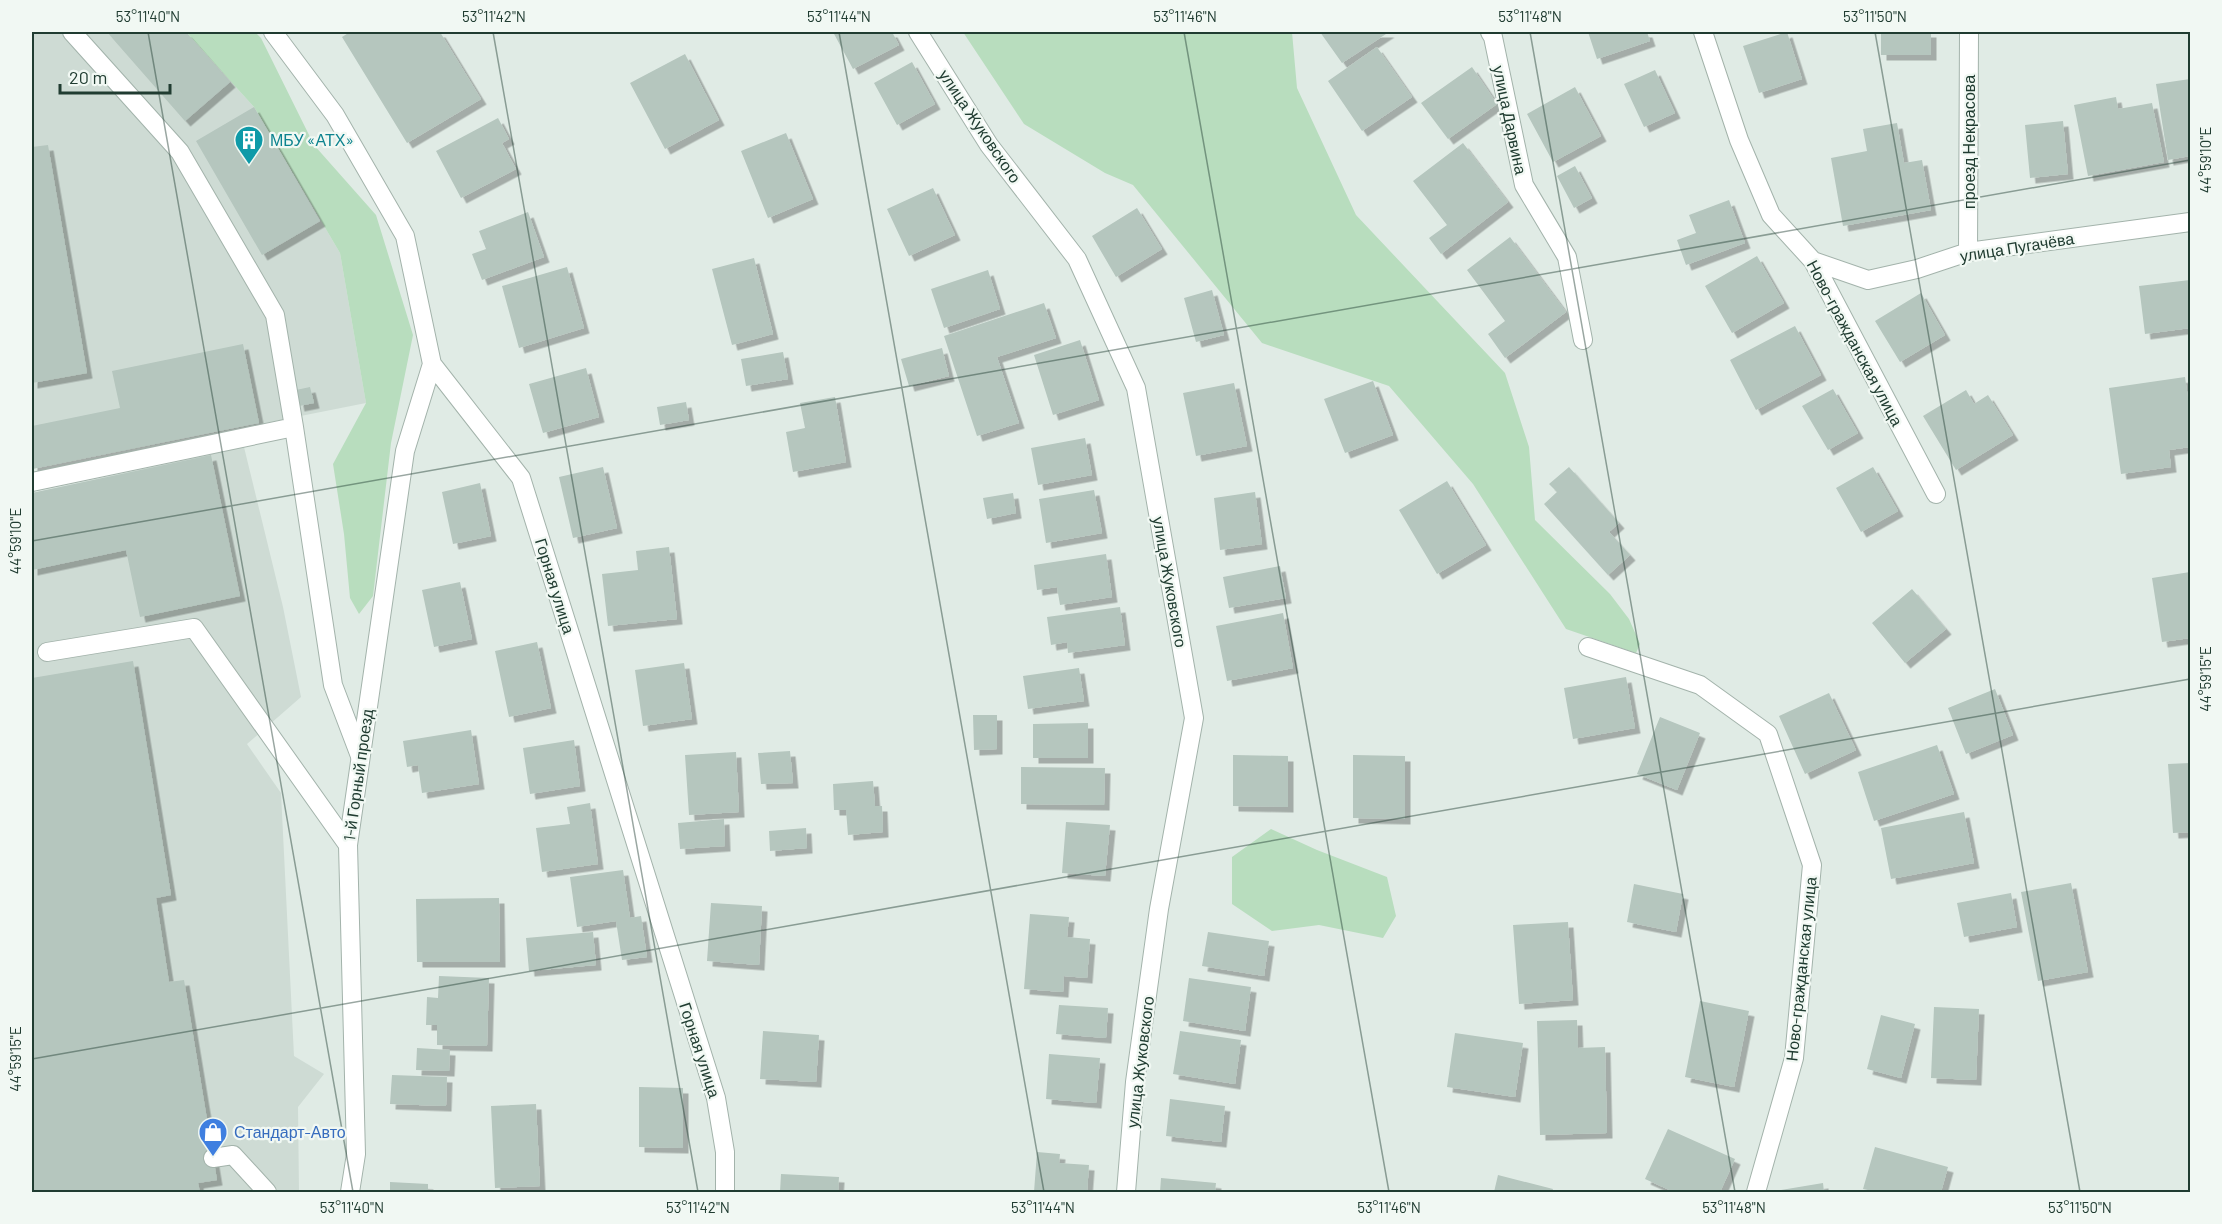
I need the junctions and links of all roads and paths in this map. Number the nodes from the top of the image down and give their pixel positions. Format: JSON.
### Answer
{"nodes":[{"id":1,"x":72,"y":32,"type":"edge"},
{"id":2,"x":273,"y":32,"type":"edge"},
{"id":3,"x":918,"y":32,"type":"edge"},
{"id":4,"x":1490,"y":32,"type":"edge"},
{"id":5,"x":1703,"y":32,"type":"edge"},
{"id":6,"x":1969,"y":32,"type":"edge"},
{"id":7,"x":2190,"y":222,"type":"edge"},
{"id":8,"x":1968,"y":252,"type":"junction"},
{"id":9,"x":1813,"y":261,"type":"junction"},
{"id":10,"x":1582,"y":340,"type":"dead end"},
{"id":11,"x":432,"y":364,"type":"junction"},
{"id":12,"x":294,"y":427,"type":"junction"},
{"id":13,"x":32,"y":482,"type":"edge"},
{"id":14,"x":1936,"y":494,"type":"dead end"},
{"id":15,"x":1588,"y":647,"type":"dead end"},
{"id":16,"x":47,"y":652,"type":"dead end"},
{"id":17,"x":360,"y":756,"type":"junction"},
{"id":18,"x":348,"y":845,"type":"junction"},
{"id":19,"x":213,"y":1158,"type":"dead end"},
{"id":20,"x":267,"y":1192,"type":"edge"},
{"id":21,"x":350,"y":1192,"type":"edge"},
{"id":22,"x":725,"y":1192,"type":"edge"},
{"id":23,"x":1126,"y":1192,"type":"edge"},
{"id":24,"x":1756,"y":1192,"type":"edge"}],
"edges":[{"from":1,"to":12,"type":"street"},
{"from":2,"to":11,"type":"street","name":"Горная улица"},
{"from":3,"to":23,"type":"street","name":"улица Жуковского"},
{"from":4,"to":10,"type":"street","name":"улица Дарвина"},
{"from":5,"to":9,"type":"street","name":"Ново-гражданская улица"},
{"from":6,"to":8,"type":"street","name":"проезд Некрасова"},
{"from":7,"to":8,"type":"street","name":"улица Пугачёва"},
{"from":8,"to":9,"type":"street","name":"улица Пугачёва"},
{"from":9,"to":14,"type":"street","name":"Ново-гражданская улица"},
{"from":11,"to":17,"type":"street","name":"1-й Горный проезд"},
{"from":11,"to":22,"type":"street","name":"Горная улица"},
{"from":12,"to":13,"type":"street"},
{"from":12,"to":17,"type":"street"},
{"from":15,"to":24,"type":"street","name":"Ново-гражданская улица"},
{"from":16,"to":18,"type":"street"},
{"from":17,"to":18,"type":"street","name":"1-й Горный проезд"},
{"from":18,"to":21,"type":"street","name":"1-й Горный проезд"},
{"from":19,"to":20,"type":"street"}]}
